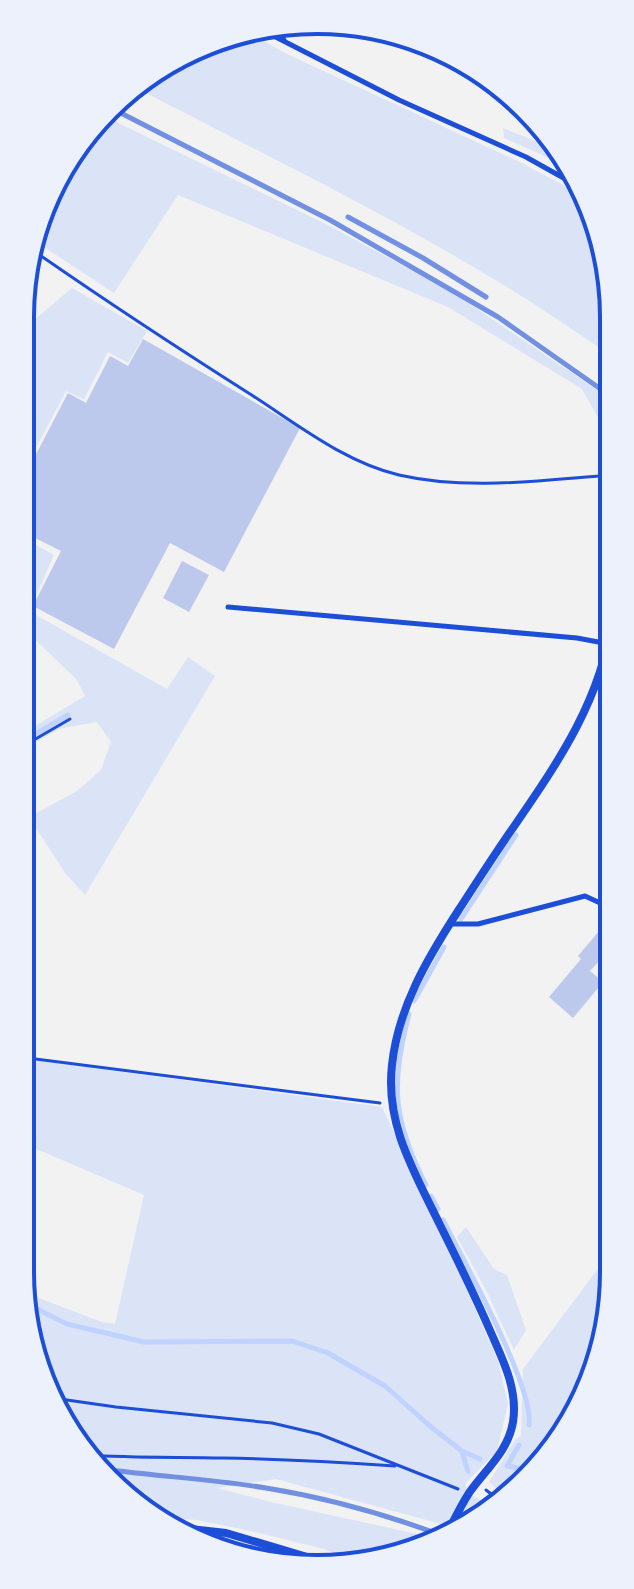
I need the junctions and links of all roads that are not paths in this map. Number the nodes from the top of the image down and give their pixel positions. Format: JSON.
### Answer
{"nodes":[{"id":1,"x":281,"y":36,"type":"edge"},
{"id":2,"x":274,"y":37,"type":"edge"},
{"id":3,"x":287,"y":44,"type":"junction"},
{"id":4,"x":563,"y":178,"type":"edge"},
{"id":5,"x":228,"y":607,"type":"dead end"},
{"id":6,"x":600,"y":642,"type":"edge"},
{"id":7,"x":600,"y":677,"type":"edge"},
{"id":8,"x":600,"y":903,"type":"edge"},
{"id":9,"x":450,"y":924,"type":"junction"},
{"id":10,"x":456,"y":1518,"type":"edge"},
{"id":11,"x":203,"y":1530,"type":"edge"},
{"id":12,"x":302,"y":1554,"type":"edge"}],
"edges":[{"from":1,"to":3,"type":"lane"},
{"from":2,"to":3,"type":"lane"},
{"from":3,"to":4,"type":"lane"},
{"from":5,"to":6,"type":"lane"},
{"from":7,"to":9,"type":"street"},
{"from":8,"to":9,"type":"lane"},
{"from":9,"to":10,"type":"street"},
{"from":11,"to":12,"type":"street"}]}
